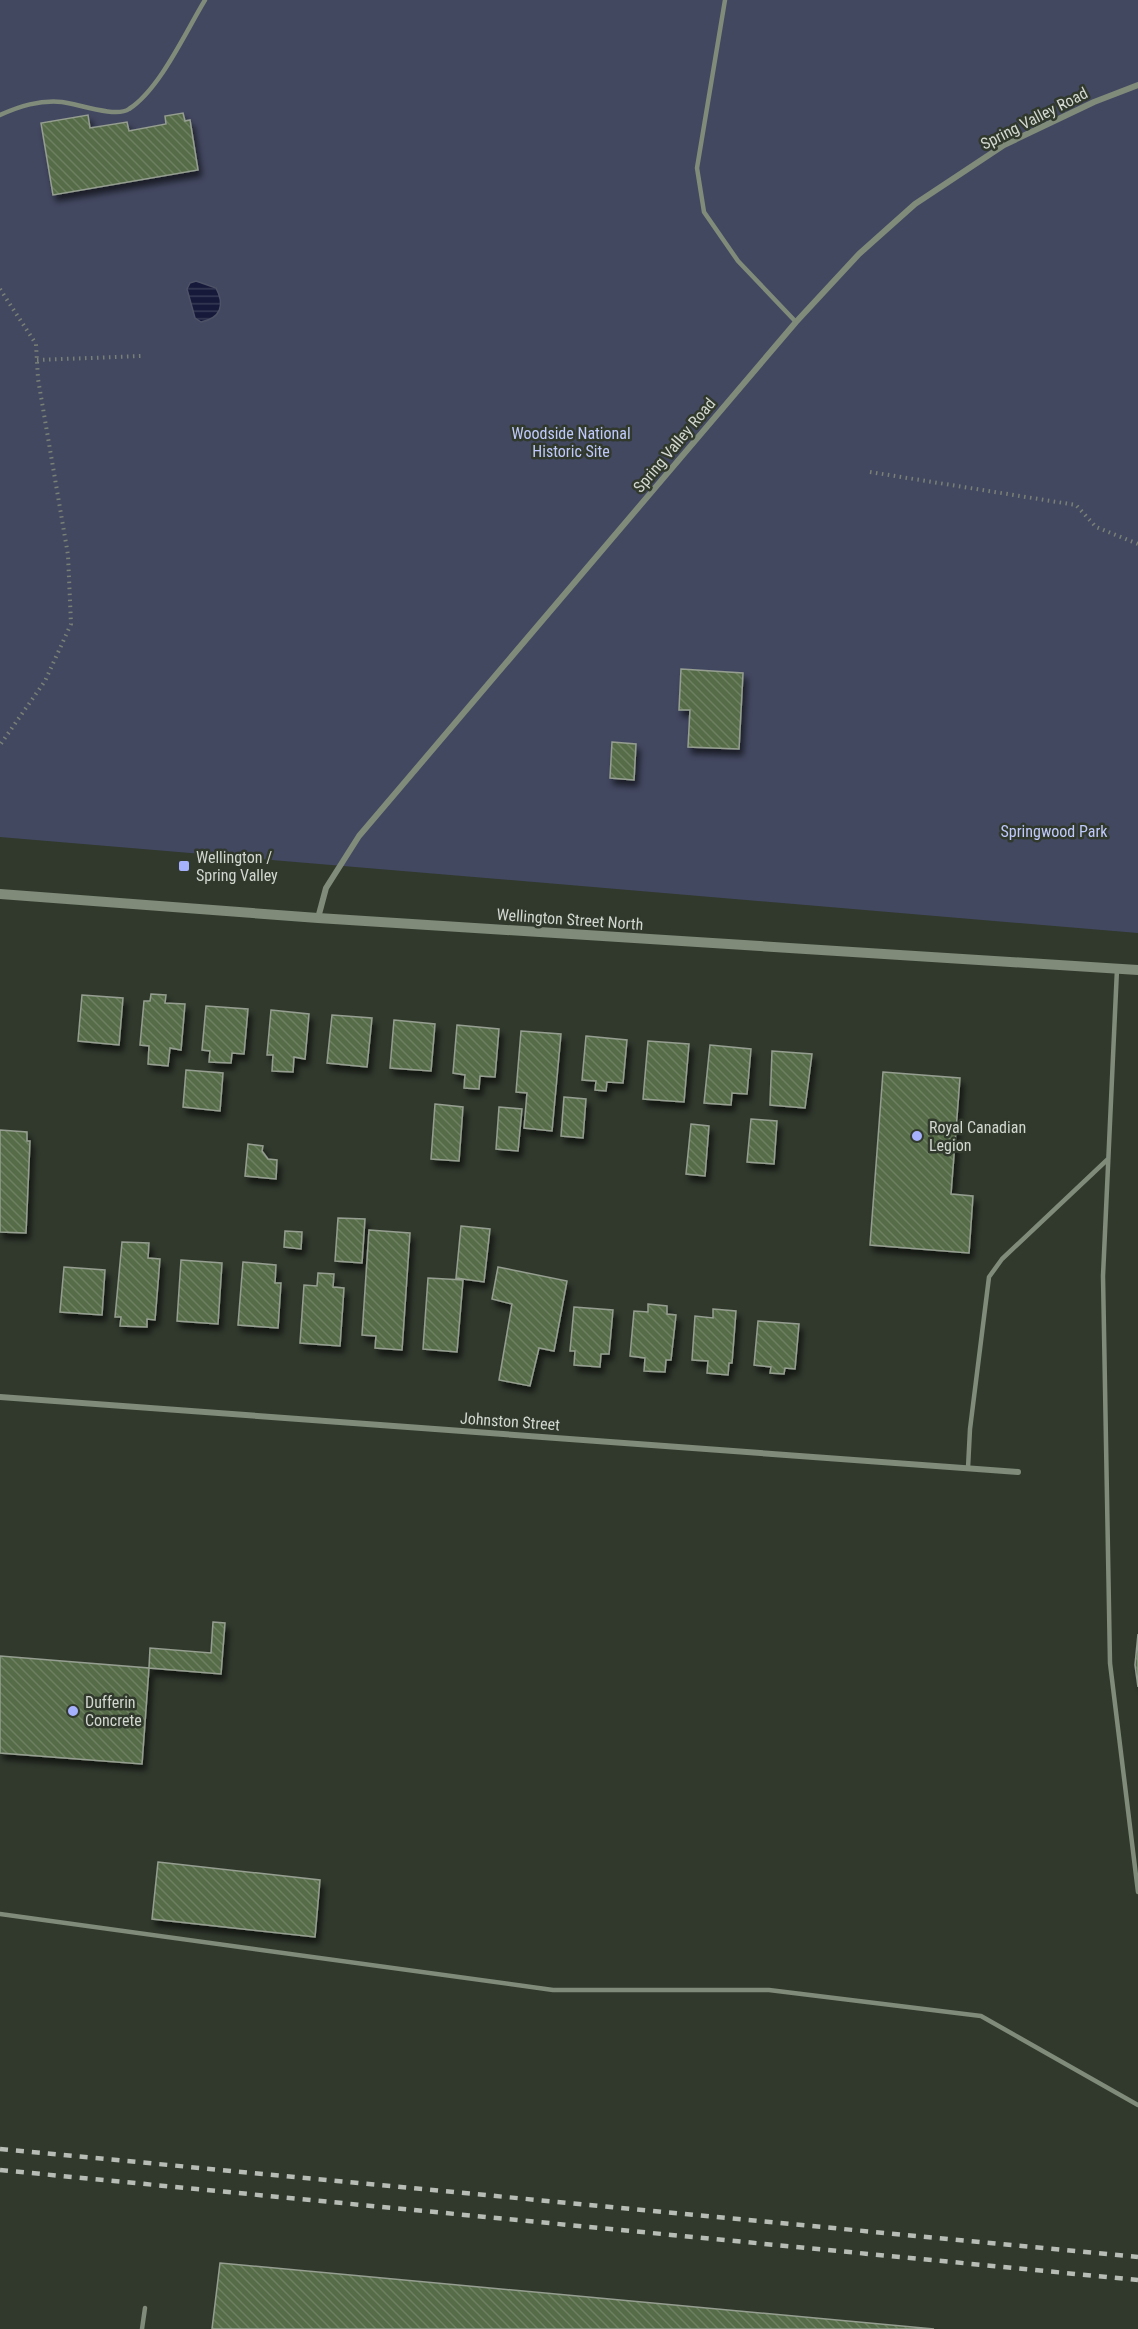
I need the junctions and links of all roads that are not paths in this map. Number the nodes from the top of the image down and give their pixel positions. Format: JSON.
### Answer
{"nodes":[{"id":1,"x":205,"y":0,"type":"edge"},
{"id":2,"x":725,"y":0,"type":"edge"},
{"id":3,"x":1138,"y":85,"type":"edge"},
{"id":4,"x":0,"y":115,"type":"edge"},
{"id":5,"x":796,"y":322,"type":"junction"},
{"id":6,"x":0,"y":894,"type":"edge"},
{"id":7,"x":318,"y":918,"type":"junction"},
{"id":8,"x":1117,"y":969,"type":"junction"},
{"id":9,"x":1138,"y":970,"type":"edge"},
{"id":10,"x":1108,"y":1159,"type":"junction"},
{"id":11,"x":0,"y":1397,"type":"edge"},
{"id":12,"x":968,"y":1468,"type":"junction"},
{"id":13,"x":1018,"y":1472,"type":"dead end"},
{"id":14,"x":1138,"y":1892,"type":"edge"},
{"id":15,"x":0,"y":1914,"type":"edge"},
{"id":16,"x":1138,"y":2105,"type":"edge"},
{"id":17,"x":145,"y":2308,"type":"dead end"},
{"id":18,"x":142,"y":2329,"type":"edge"}],
"edges":[{"from":1,"to":4,"type":"lane"},
{"from":2,"to":5,"type":"lane"},
{"from":3,"to":5,"type":"street","name":"Spring Valley Road"},
{"from":5,"to":7,"type":"street","name":"Spring Valley Road"},
{"from":6,"to":7,"type":"street","name":"Wellington Street North"},
{"from":7,"to":8,"type":"street","name":"Wellington Street North"},
{"from":8,"to":9,"type":"street","name":"Wellington Street North"},
{"from":8,"to":10,"type":"lane"},
{"from":10,"to":12,"type":"lane"},
{"from":10,"to":14,"type":"lane"},
{"from":11,"to":12,"type":"street","name":"Johnston Street"},
{"from":12,"to":13,"type":"street","name":"Johnston Street"},
{"from":15,"to":16,"type":"lane"},
{"from":17,"to":18,"type":"lane"}]}
